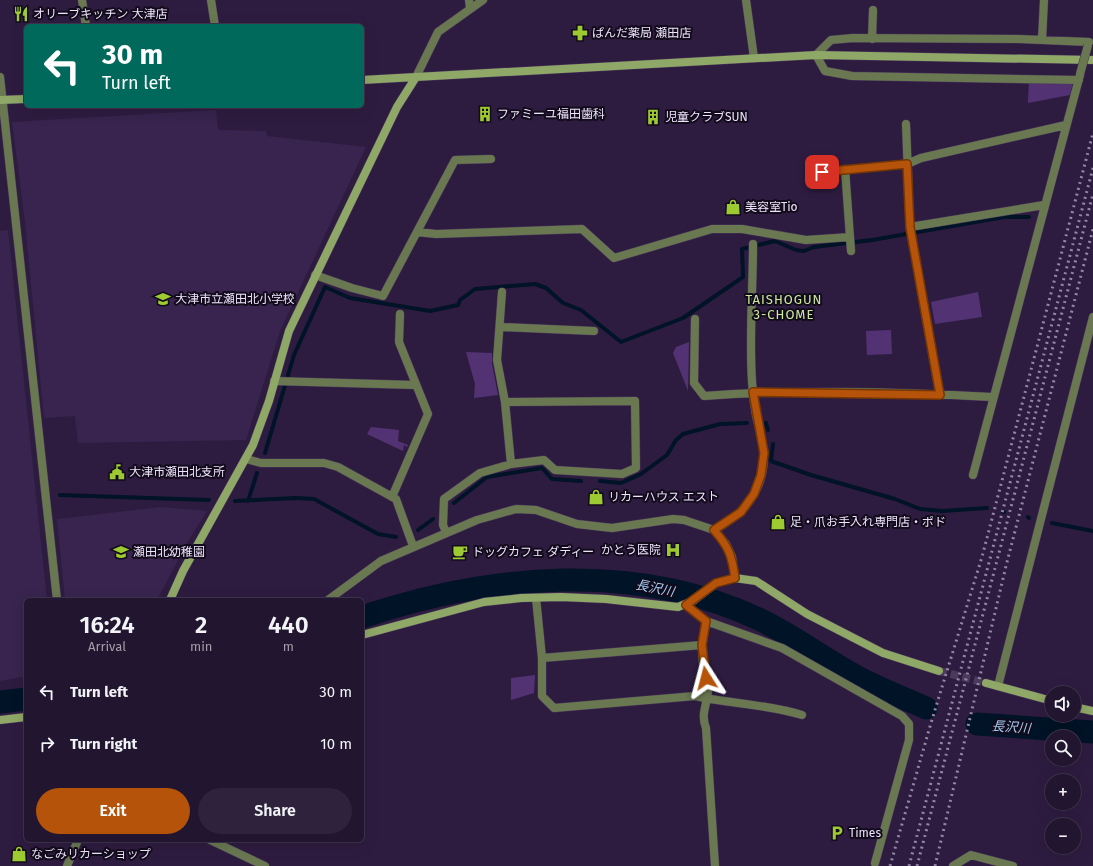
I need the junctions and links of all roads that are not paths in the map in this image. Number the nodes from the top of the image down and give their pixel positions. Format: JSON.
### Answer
{"nodes":[{"id":1,"x":82,"y":0,"type":"edge"},
{"id":2,"x":211,"y":0,"type":"edge"},
{"id":3,"x":483,"y":0,"type":"edge"},
{"id":4,"x":746,"y":0,"type":"edge"},
{"id":5,"x":1044,"y":0,"type":"edge"},
{"id":6,"x":469,"y":4,"type":"edge"},
{"id":7,"x":873,"y":10,"type":"dead end"},
{"id":8,"x":86,"y":24,"type":"edge"},
{"id":9,"x":215,"y":24,"type":"edge"},
{"id":10,"x":872,"y":39,"type":"junction"},
{"id":11,"x":1042,"y":40,"type":"junction"},
{"id":12,"x":1090,"y":42,"type":"edge"},
{"id":13,"x":816,"y":55,"type":"junction"},
{"id":14,"x":754,"y":58,"type":"junction"},
{"id":15,"x":1093,"y":60,"type":"edge"},
{"id":16,"x":0,"y":77,"type":"edge"},
{"id":17,"x":416,"y":77,"type":"junction"},
{"id":18,"x":1080,"y":77,"type":"junction"},
{"id":19,"x":364,"y":80,"type":"edge"},
{"id":20,"x":24,"y":99,"type":"edge"},
{"id":21,"x":2,"y":100,"type":"edge"},
{"id":22,"x":906,"y":124,"type":"dead end"},
{"id":23,"x":1066,"y":125,"type":"junction"},
{"id":24,"x":491,"y":159,"type":"dead end"},
{"id":25,"x":907,"y":164,"type":"junction"},
{"id":26,"x":845,"y":169,"type":"junction"},
{"id":27,"x":811,"y":173,"type":"dead end"},
{"id":28,"x":1044,"y":205,"type":"junction"},
{"id":29,"x":910,"y":227,"type":"junction"},
{"id":30,"x":417,"y":232,"type":"junction"},
{"id":31,"x":850,"y":238,"type":"junction"},
{"id":32,"x":753,"y":244,"type":"dead end"},
{"id":33,"x":851,"y":251,"type":"dead end"},
{"id":34,"x":315,"y":275,"type":"junction"},
{"id":35,"x":502,"y":292,"type":"dead end"},
{"id":36,"x":400,"y":314,"type":"dead end"},
{"id":37,"x":1093,"y":318,"type":"edge"},
{"id":38,"x":695,"y":319,"type":"dead end"},
{"id":39,"x":500,"y":327,"type":"junction"},
{"id":40,"x":594,"y":331,"type":"dead end"},
{"id":41,"x":274,"y":381,"type":"junction"},
{"id":42,"x":415,"y":385,"type":"junction"},
{"id":43,"x":753,"y":392,"type":"junction"},
{"id":44,"x":940,"y":395,"type":"junction"},
{"id":45,"x":992,"y":398,"type":"junction"},
{"id":46,"x":505,"y":402,"type":"junction"},
{"id":47,"x":246,"y":459,"type":"junction"},
{"id":48,"x":511,"y":464,"type":"junction"},
{"id":49,"x":973,"y":475,"type":"dead end"},
{"id":50,"x":392,"y":497,"type":"junction"},
{"id":51,"x":714,"y":530,"type":"junction"},
{"id":52,"x":446,"y":532,"type":"junction"},
{"id":53,"x":413,"y":546,"type":"junction"},
{"id":54,"x":735,"y":578,"type":"junction"},
{"id":55,"x":57,"y":598,"type":"edge"},
{"id":56,"x":171,"y":598,"type":"edge"},
{"id":57,"x":331,"y":598,"type":"edge"},
{"id":58,"x":536,"y":598,"type":"junction"},
{"id":59,"x":686,"y":605,"type":"junction"},
{"id":60,"x":706,"y":621,"type":"junction"},
{"id":61,"x":364,"y":635,"type":"edge"},
{"id":62,"x":702,"y":645,"type":"junction"},
{"id":63,"x":542,"y":658,"type":"junction"},
{"id":64,"x":939,"y":671,"type":"tunnel mouth"},
{"id":65,"x":986,"y":683,"type":"tunnel mouth"},
{"id":66,"x":998,"y":686,"type":"junction"},
{"id":67,"x":708,"y":699,"type":"junction"},
{"id":68,"x":1045,"y":699,"type":"edge"},
{"id":69,"x":1081,"y":708,"type":"edge"},
{"id":70,"x":1093,"y":711,"type":"edge"},
{"id":71,"x":802,"y":715,"type":"dead end"},
{"id":72,"x":24,"y":717,"type":"edge"},
{"id":73,"x":0,"y":720,"type":"edge"},
{"id":74,"x":77,"y":842,"type":"edge"},
{"id":75,"x":214,"y":842,"type":"edge"},
{"id":76,"x":875,"y":863,"type":"dead end"},
{"id":77,"x":67,"y":866,"type":"edge"},
{"id":78,"x":265,"y":866,"type":"edge"},
{"id":79,"x":715,"y":866,"type":"edge"},
{"id":80,"x":953,"y":866,"type":"edge"},
{"id":81,"x":1013,"y":866,"type":"edge"}],
"edges":[{"from":1,"to":8,"type":"street"},
{"from":2,"to":9,"type":"street"},
{"from":3,"to":6,"type":"street"},
{"from":4,"to":14,"type":"street"},
{"from":5,"to":11,"type":"street"},
{"from":6,"to":17,"type":"street"},
{"from":7,"to":10,"type":"street"},
{"from":10,"to":11,"type":"street"},
{"from":10,"to":13,"type":"street"},
{"from":11,"to":12,"type":"street"},
{"from":12,"to":18,"type":"street","bridge":true},
{"from":13,"to":14,"type":"street"},
{"from":13,"to":15,"type":"street"},
{"from":13,"to":18,"type":"street"},
{"from":14,"to":17,"type":"street"},
{"from":16,"to":21,"type":"street"},
{"from":17,"to":19,"type":"street"},
{"from":17,"to":34,"type":"street"},
{"from":18,"to":23,"type":"street"},
{"from":20,"to":21,"type":"street"},
{"from":21,"to":55,"type":"street"},
{"from":22,"to":25,"type":"street"},
{"from":23,"to":25,"type":"street"},
{"from":23,"to":28,"type":"street"},
{"from":24,"to":30,"type":"street"},
{"from":25,"to":26,"type":"street"},
{"from":25,"to":29,"type":"street"},
{"from":26,"to":27,"type":"street"},
{"from":26,"to":31,"type":"street"},
{"from":28,"to":29,"type":"street"},
{"from":28,"to":45,"type":"street"},
{"from":29,"to":44,"type":"street"},
{"from":30,"to":31,"type":"street"},
{"from":30,"to":34,"type":"street"},
{"from":31,"to":33,"type":"street"},
{"from":32,"to":43,"type":"street"},
{"from":34,"to":41,"type":"street"},
{"from":35,"to":39,"type":"street"},
{"from":36,"to":42,"type":"street"},
{"from":37,"to":66,"type":"street"},
{"from":38,"to":43,"type":"street"},
{"from":39,"to":40,"type":"street"},
{"from":39,"to":46,"type":"street"},
{"from":41,"to":42,"type":"street"},
{"from":41,"to":47,"type":"street"},
{"from":42,"to":50,"type":"street"},
{"from":43,"to":44,"type":"street"},
{"from":43,"to":51,"type":"street"},
{"from":44,"to":45,"type":"street"},
{"from":45,"to":49,"type":"street"},
{"from":46,"to":48,"type":"street"},
{"from":46,"to":48,"type":"street"},
{"from":47,"to":50,"type":"street"},
{"from":47,"to":56,"type":"street"},
{"from":48,"to":52,"type":"street"},
{"from":50,"to":53,"type":"street"},
{"from":51,"to":52,"type":"street"},
{"from":51,"to":54,"type":"street"},
{"from":52,"to":53,"type":"street"},
{"from":53,"to":57,"type":"street"},
{"from":54,"to":59,"type":"street"},
{"from":54,"to":64,"type":"street"},
{"from":58,"to":59,"type":"street"},
{"from":58,"to":61,"type":"street"},
{"from":58,"to":63,"type":"street"},
{"from":59,"to":60,"type":"street"},
{"from":60,"to":62,"type":"street"},
{"from":60,"to":76,"type":"street"},
{"from":62,"to":63,"type":"street"},
{"from":62,"to":67,"type":"street"},
{"from":63,"to":67,"type":"street"},
{"from":65,"to":66,"type":"street"},
{"from":66,"to":68,"type":"street"},
{"from":67,"to":71,"type":"street"},
{"from":67,"to":79,"type":"street"},
{"from":69,"to":70,"type":"street"},
{"from":72,"to":73,"type":"street"},
{"from":74,"to":77,"type":"street"},
{"from":75,"to":78,"type":"street"},
{"from":80,"to":81,"type":"street"}]}
